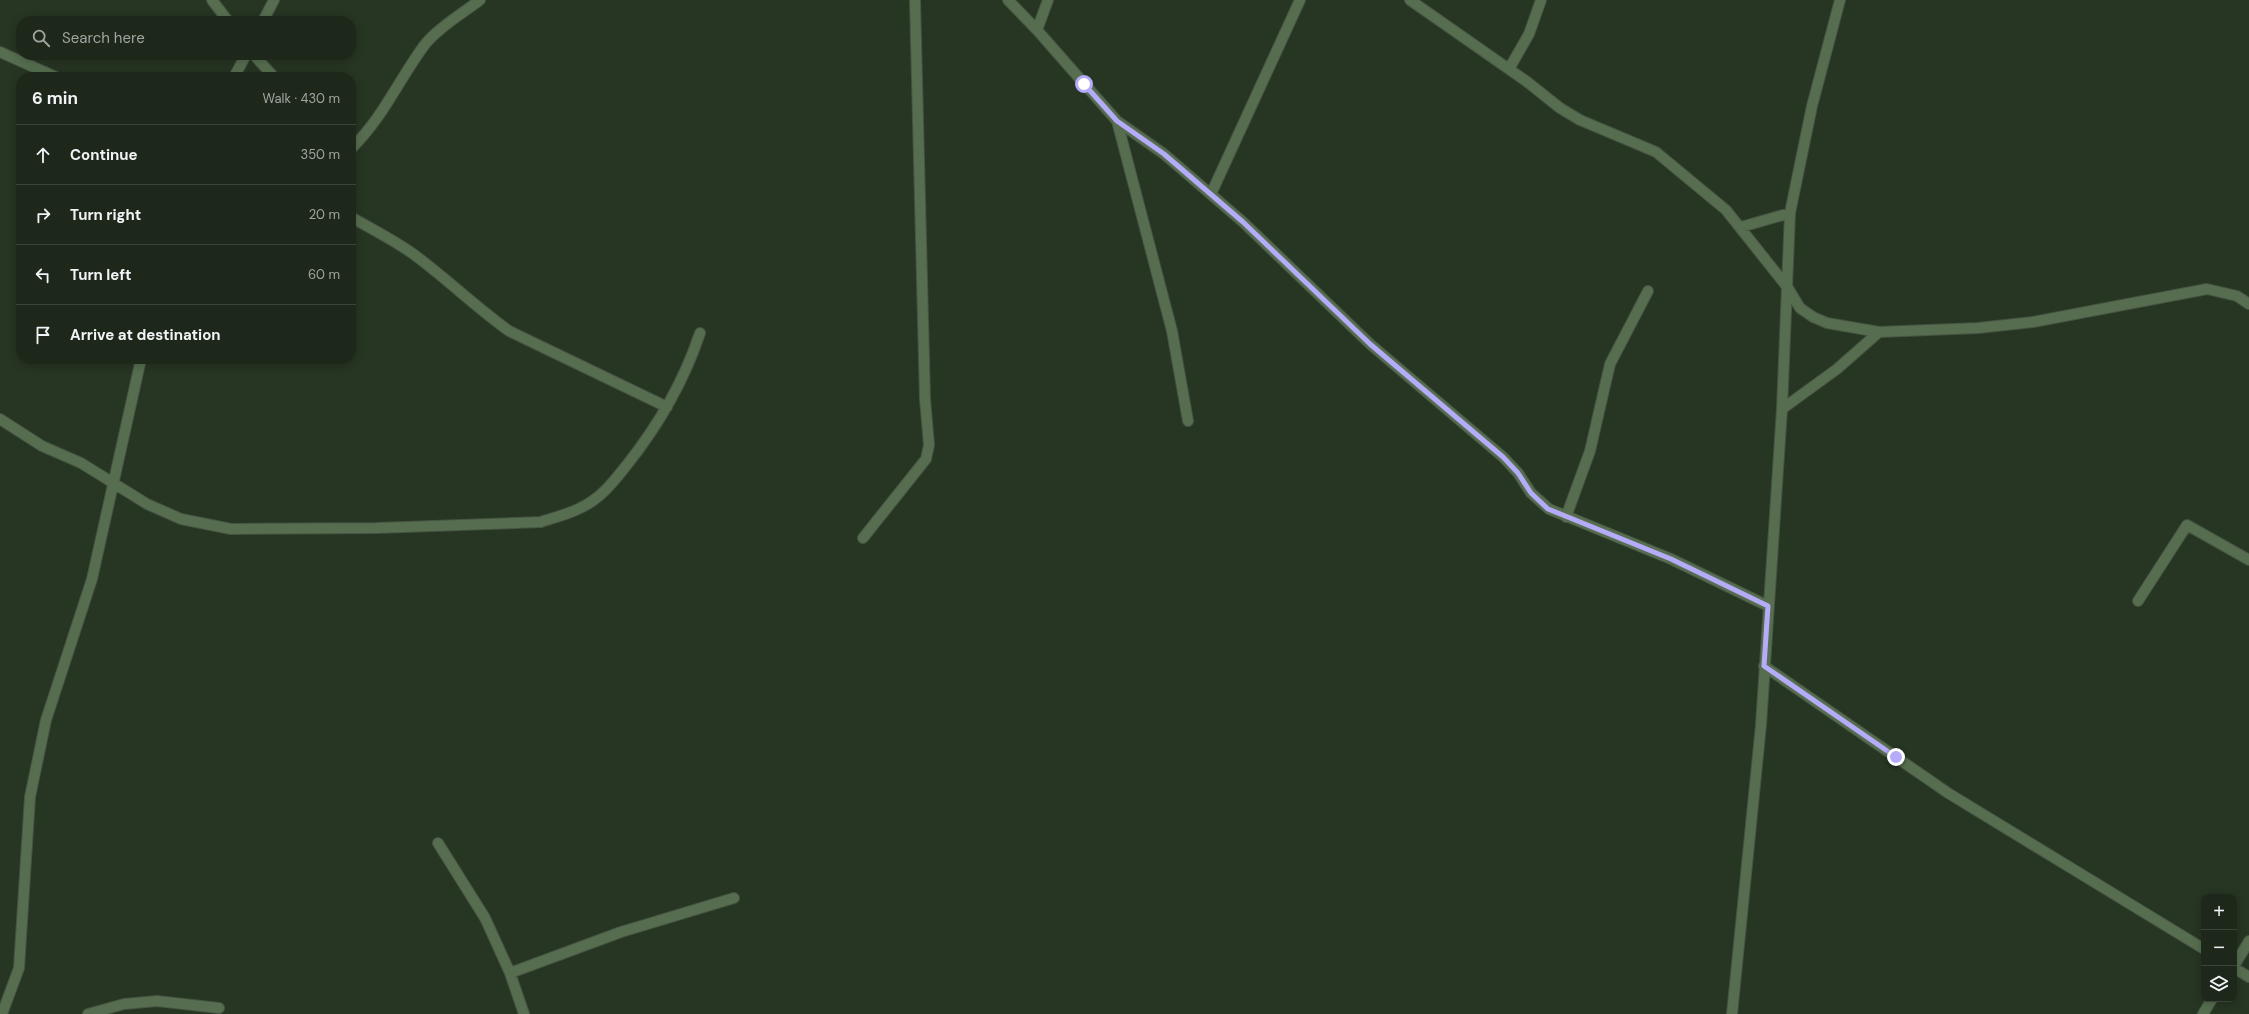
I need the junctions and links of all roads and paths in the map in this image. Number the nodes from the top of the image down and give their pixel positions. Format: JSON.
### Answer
{"nodes":[{"id":1,"x":212,"y":0,"type":"edge"},
{"id":2,"x":274,"y":0,"type":"edge"},
{"id":3,"x":480,"y":0,"type":"edge"},
{"id":4,"x":916,"y":0,"type":"edge"},
{"id":5,"x":1008,"y":0,"type":"edge"},
{"id":6,"x":1048,"y":0,"type":"edge"},
{"id":7,"x":1300,"y":0,"type":"edge"},
{"id":8,"x":1410,"y":0,"type":"edge"},
{"id":9,"x":1540,"y":0,"type":"edge"},
{"id":10,"x":1840,"y":0,"type":"edge"},
{"id":11,"x":224,"y":16,"type":"edge"},
{"id":12,"x":266,"y":16,"type":"edge"},
{"id":13,"x":1037,"y":30,"type":"junction"},
{"id":14,"x":0,"y":52,"type":"edge"},
{"id":15,"x":16,"y":59,"type":"edge"},
{"id":16,"x":18,"y":60,"type":"edge"},
{"id":17,"x":243,"y":60,"type":"edge"},
{"id":18,"x":259,"y":60,"type":"edge"},
{"id":19,"x":1509,"y":69,"type":"junction"},
{"id":20,"x":45,"y":72,"type":"edge"},
{"id":21,"x":237,"y":72,"type":"edge"},
{"id":22,"x":269,"y":72,"type":"edge"},
{"id":23,"x":1117,"y":121,"type":"junction"},
{"id":24,"x":356,"y":144,"type":"edge"},
{"id":25,"x":1211,"y":194,"type":"junction"},
{"id":26,"x":1790,"y":213,"type":"junction"},
{"id":27,"x":356,"y":220,"type":"edge"},
{"id":28,"x":1741,"y":227,"type":"junction"},
{"id":29,"x":1788,"y":288,"type":"junction"},
{"id":30,"x":1648,"y":291,"type":"dead end"},
{"id":31,"x":2249,"y":304,"type":"edge"},
{"id":32,"x":1879,"y":332,"type":"junction"},
{"id":33,"x":700,"y":333,"type":"dead end"},
{"id":34,"x":140,"y":364,"type":"edge"},
{"id":35,"x":667,"y":407,"type":"junction"},
{"id":36,"x":1782,"y":409,"type":"junction"},
{"id":37,"x":0,"y":419,"type":"edge"},
{"id":38,"x":1188,"y":421,"type":"dead end"},
{"id":39,"x":115,"y":484,"type":"junction"},
{"id":40,"x":1566,"y":517,"type":"junction"},
{"id":41,"x":863,"y":538,"type":"dead end"},
{"id":42,"x":2249,"y":560,"type":"edge"},
{"id":43,"x":2138,"y":601,"type":"dead end"},
{"id":44,"x":1768,"y":606,"type":"junction"},
{"id":45,"x":1764,"y":666,"type":"junction"},
{"id":46,"x":438,"y":843,"type":"dead end"},
{"id":47,"x":734,"y":898,"type":"dead end"},
{"id":48,"x":2249,"y":941,"type":"edge"},
{"id":49,"x":2201,"y":947,"type":"edge"},
{"id":50,"x":2235,"y":966,"type":"edge"},
{"id":51,"x":2237,"y":969,"type":"edge"},
{"id":52,"x":510,"y":973,"type":"junction"},
{"id":53,"x":2249,"y":977,"type":"edge"},
{"id":54,"x":2210,"y":1002,"type":"edge"},
{"id":55,"x":219,"y":1008,"type":"dead end"},
{"id":56,"x":2,"y":1014,"type":"edge"},
{"id":57,"x":88,"y":1014,"type":"edge"},
{"id":58,"x":524,"y":1014,"type":"edge"},
{"id":59,"x":1732,"y":1014,"type":"edge"},
{"id":60,"x":2203,"y":1014,"type":"edge"}],
"edges":[{"from":1,"to":11,"type":"street"},
{"from":2,"to":12,"type":"street"},
{"from":3,"to":24,"type":"street"},
{"from":4,"to":41,"type":"street"},
{"from":5,"to":13,"type":"street"},
{"from":6,"to":13,"type":"street"},
{"from":7,"to":25,"type":"street"},
{"from":8,"to":19,"type":"street"},
{"from":9,"to":19,"type":"street"},
{"from":10,"to":26,"type":"street"},
{"from":13,"to":23,"type":"street"},
{"from":14,"to":15,"type":"street"},
{"from":16,"to":20,"type":"street"},
{"from":17,"to":21,"type":"street"},
{"from":18,"to":22,"type":"street"},
{"from":19,"to":28,"type":"street"},
{"from":23,"to":25,"type":"street"},
{"from":23,"to":38,"type":"street"},
{"from":25,"to":40,"type":"street"},
{"from":26,"to":28,"type":"street"},
{"from":26,"to":29,"type":"street"},
{"from":27,"to":35,"type":"street"},
{"from":28,"to":29,"type":"street"},
{"from":29,"to":32,"type":"street"},
{"from":29,"to":36,"type":"street"},
{"from":30,"to":40,"type":"street"},
{"from":31,"to":32,"type":"street"},
{"from":32,"to":36,"type":"street"},
{"from":33,"to":35,"type":"street"},
{"from":34,"to":39,"type":"street"},
{"from":35,"to":39,"type":"street"},
{"from":36,"to":44,"type":"street"},
{"from":37,"to":39,"type":"street"},
{"from":39,"to":56,"type":"street"},
{"from":40,"to":44,"type":"street"},
{"from":42,"to":43,"type":"street"},
{"from":44,"to":45,"type":"street"},
{"from":45,"to":49,"type":"street"},
{"from":45,"to":59,"type":"street"},
{"from":46,"to":52,"type":"street"},
{"from":47,"to":52,"type":"street"},
{"from":48,"to":50,"type":"street"},
{"from":51,"to":53,"type":"street"},
{"from":52,"to":58,"type":"street"},
{"from":54,"to":60,"type":"street"},
{"from":55,"to":57,"type":"street"}]}
